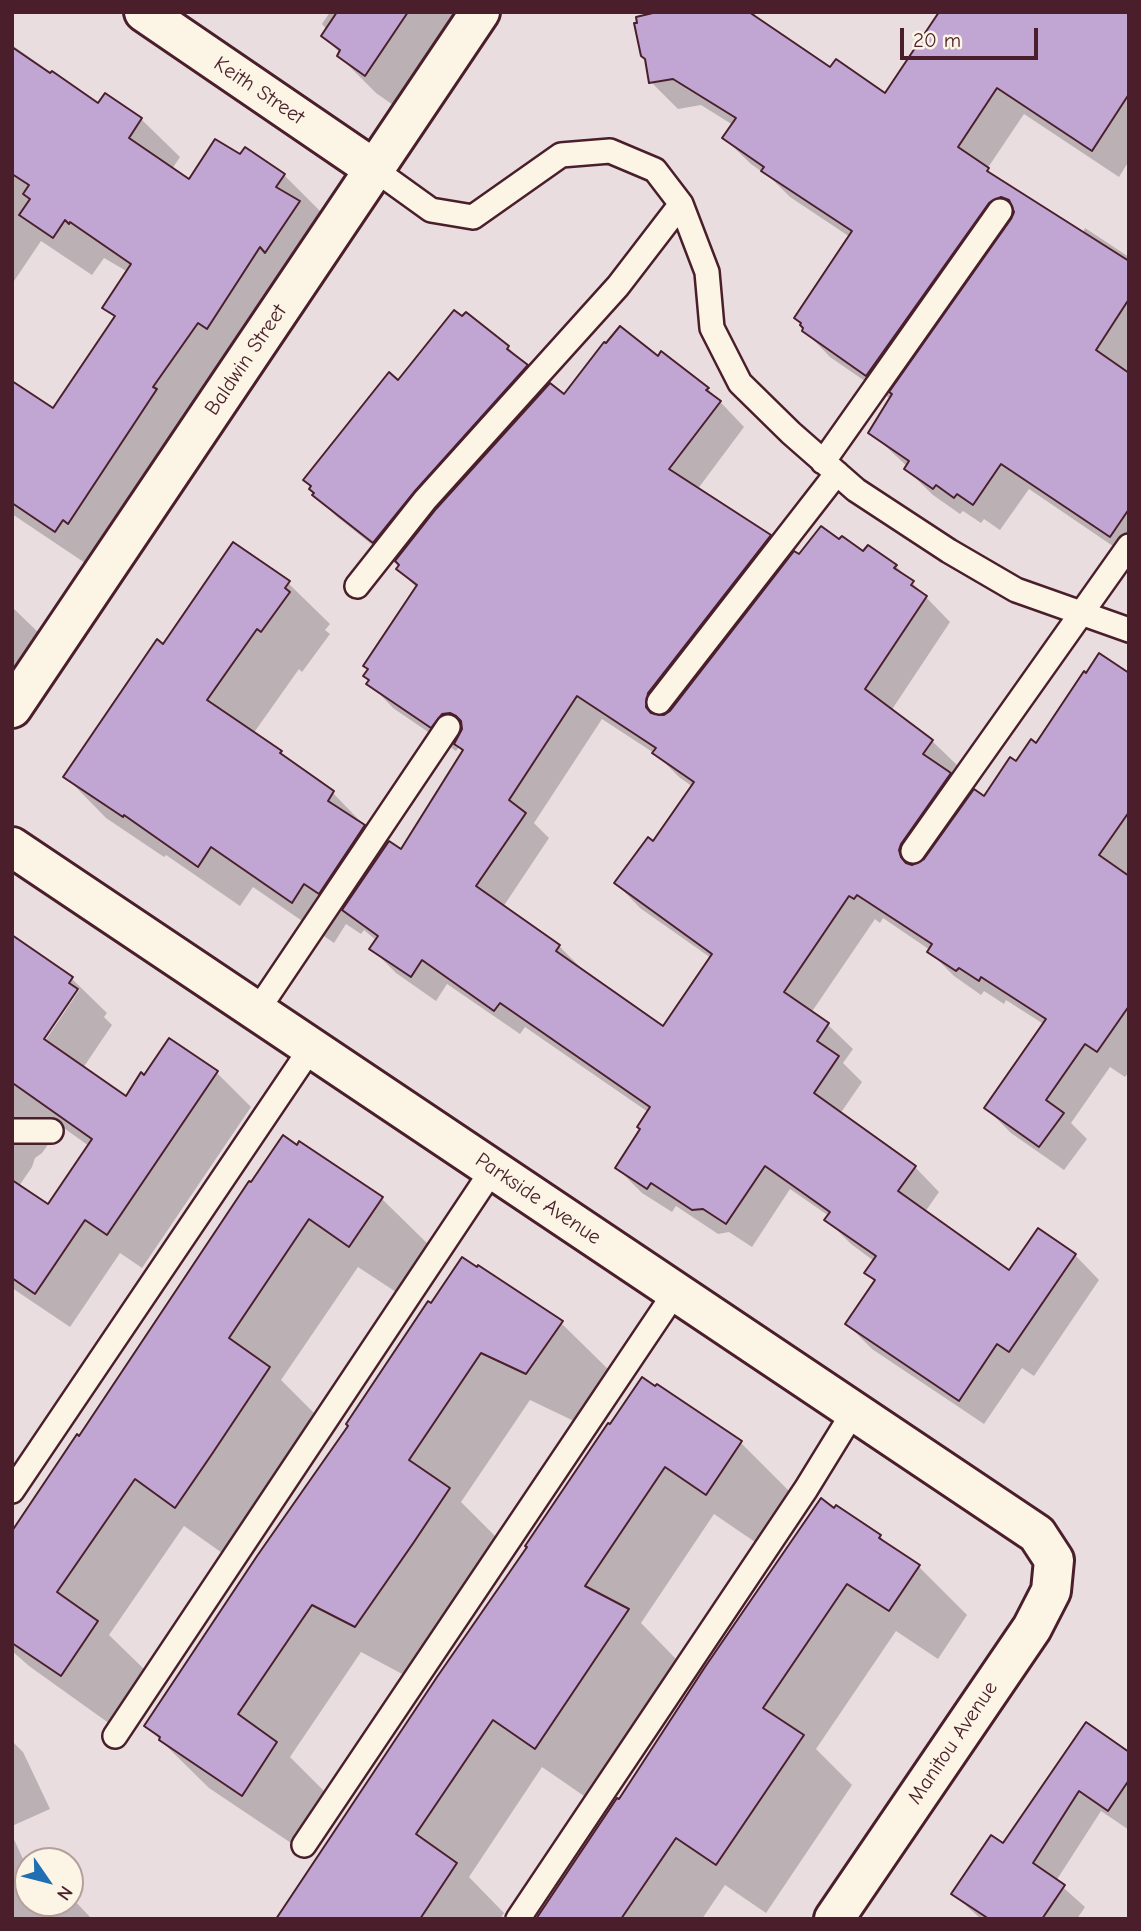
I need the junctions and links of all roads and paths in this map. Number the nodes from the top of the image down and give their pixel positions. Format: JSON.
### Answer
{"nodes":[{"id":1,"x":144,"y":12,"type":"edge"},
{"id":2,"x":480,"y":12,"type":"edge"},
{"id":3,"x":374,"y":169,"type":"junction"},
{"id":4,"x":681,"y":204,"type":"junction"},
{"id":5,"x":1000,"y":211,"type":"dead end"},
{"id":6,"x":830,"y":468,"type":"junction"},
{"id":7,"x":1129,"y":546,"type":"edge"},
{"id":8,"x":357,"y":586,"type":"dead end"},
{"id":9,"x":1080,"y":613,"type":"junction"},
{"id":10,"x":1129,"y":630,"type":"edge"},
{"id":11,"x":659,"y":702,"type":"dead end"},
{"id":12,"x":12,"y":708,"type":"edge"},
{"id":13,"x":448,"y":727,"type":"dead end"},
{"id":14,"x":12,"y":847,"type":"edge"},
{"id":15,"x":913,"y":851,"type":"dead end"},
{"id":16,"x":257,"y":1011,"type":"junction"},
{"id":17,"x":312,"y":1048,"type":"junction"},
{"id":18,"x":12,"y":1131,"type":"edge"},
{"id":19,"x":51,"y":1131,"type":"dead end"},
{"id":20,"x":494,"y":1169,"type":"junction"},
{"id":21,"x":676,"y":1291,"type":"junction"},
{"id":22,"x":854,"y":1411,"type":"junction"},
{"id":23,"x":12,"y":1491,"type":"edge"},
{"id":24,"x":1054,"y":1560,"type":"joint"},
{"id":25,"x":114,"y":1736,"type":"dead end"},
{"id":26,"x":304,"y":1845,"type":"dead end"},
{"id":27,"x":518,"y":1919,"type":"edge"},
{"id":28,"x":834,"y":1919,"type":"edge"}],
"edges":[{"from":1,"to":3,"type":"street","name":"Keith Street"},
{"from":2,"to":3,"type":"street","name":"Baldwin Street"},
{"from":3,"to":4,"type":"lane"},
{"from":3,"to":12,"type":"street","name":"Baldwin Street"},
{"from":4,"to":6,"type":"lane"},
{"from":4,"to":8,"type":"lane"},
{"from":5,"to":6,"type":"lane"},
{"from":6,"to":9,"type":"lane"},
{"from":6,"to":11,"type":"lane"},
{"from":7,"to":9,"type":"lane"},
{"from":9,"to":10,"type":"lane"},
{"from":9,"to":15,"type":"lane"},
{"from":13,"to":16,"type":"lane"},
{"from":14,"to":16,"type":"street","name":"Parkside Avenue"},
{"from":16,"to":17,"type":"street","name":"Parkside Avenue"},
{"from":17,"to":20,"type":"street","name":"Parkside Avenue"},
{"from":17,"to":23,"type":"lane"},
{"from":18,"to":19,"type":"lane"},
{"from":20,"to":21,"type":"street","name":"Parkside Avenue"},
{"from":20,"to":25,"type":"lane"},
{"from":21,"to":22,"type":"street","name":"Parkside Avenue"},
{"from":21,"to":26,"type":"lane"},
{"from":22,"to":24,"type":"street","name":"Parkside Avenue"},
{"from":22,"to":27,"type":"lane"},
{"from":24,"to":28,"type":"street","name":"Manitou Avenue"}]}
